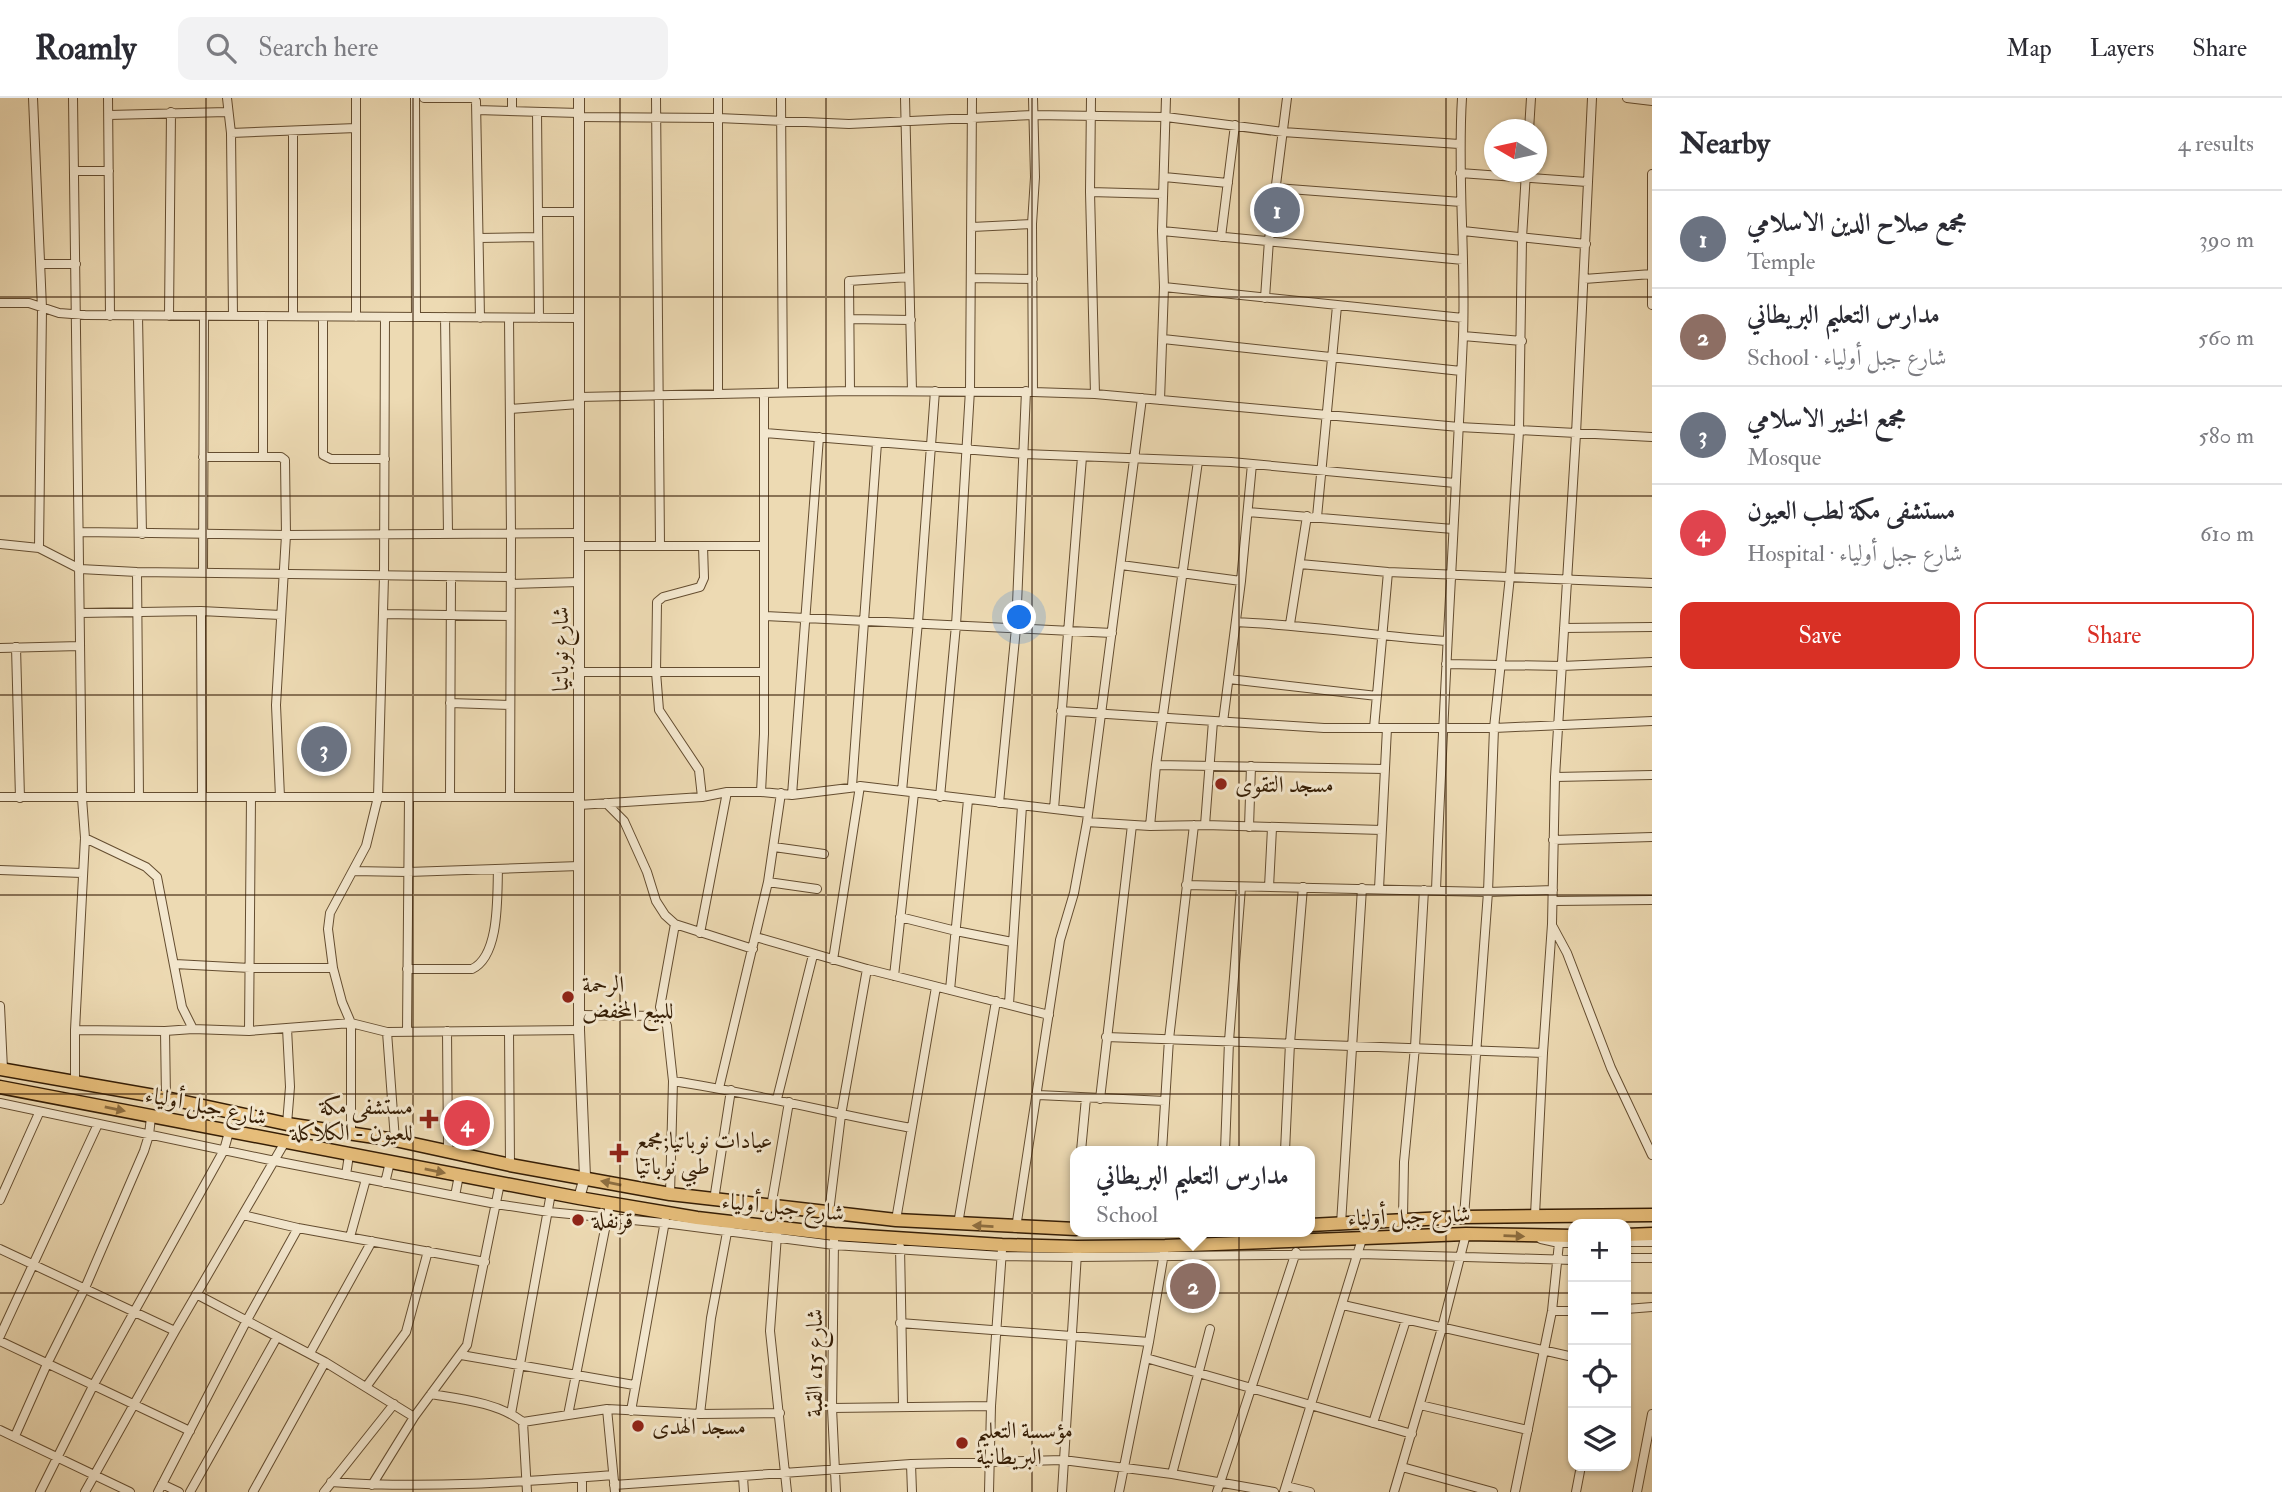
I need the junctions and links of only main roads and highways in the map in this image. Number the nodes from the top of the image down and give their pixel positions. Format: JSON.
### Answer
{"nodes":[{"id":1,"x":2,"y":1069,"type":"edge"},
{"id":2,"x":0,"y":1087,"type":"edge"},
{"id":3,"x":1652,"y":1215,"type":"edge"},
{"id":4,"x":1315,"y":1225,"type":"edge"},
{"id":5,"x":1070,"y":1229,"type":"edge"},
{"id":6,"x":1652,"y":1234,"type":"edge"},
{"id":7,"x":1631,"y":1235,"type":"edge"},
{"id":8,"x":1568,"y":1236,"type":"edge"}],
"edges":[{"from":5,"to":1,"type":"main road","name":"شارع جبل أولياء","one_way":true},
{"from":2,"to":8,"type":"main road","name":"شارع جبل أولياء","one_way":true},
{"from":3,"to":4,"type":"main road","name":"شارع جبل أولياء"},
{"from":6,"to":7,"type":"main road"}]}
